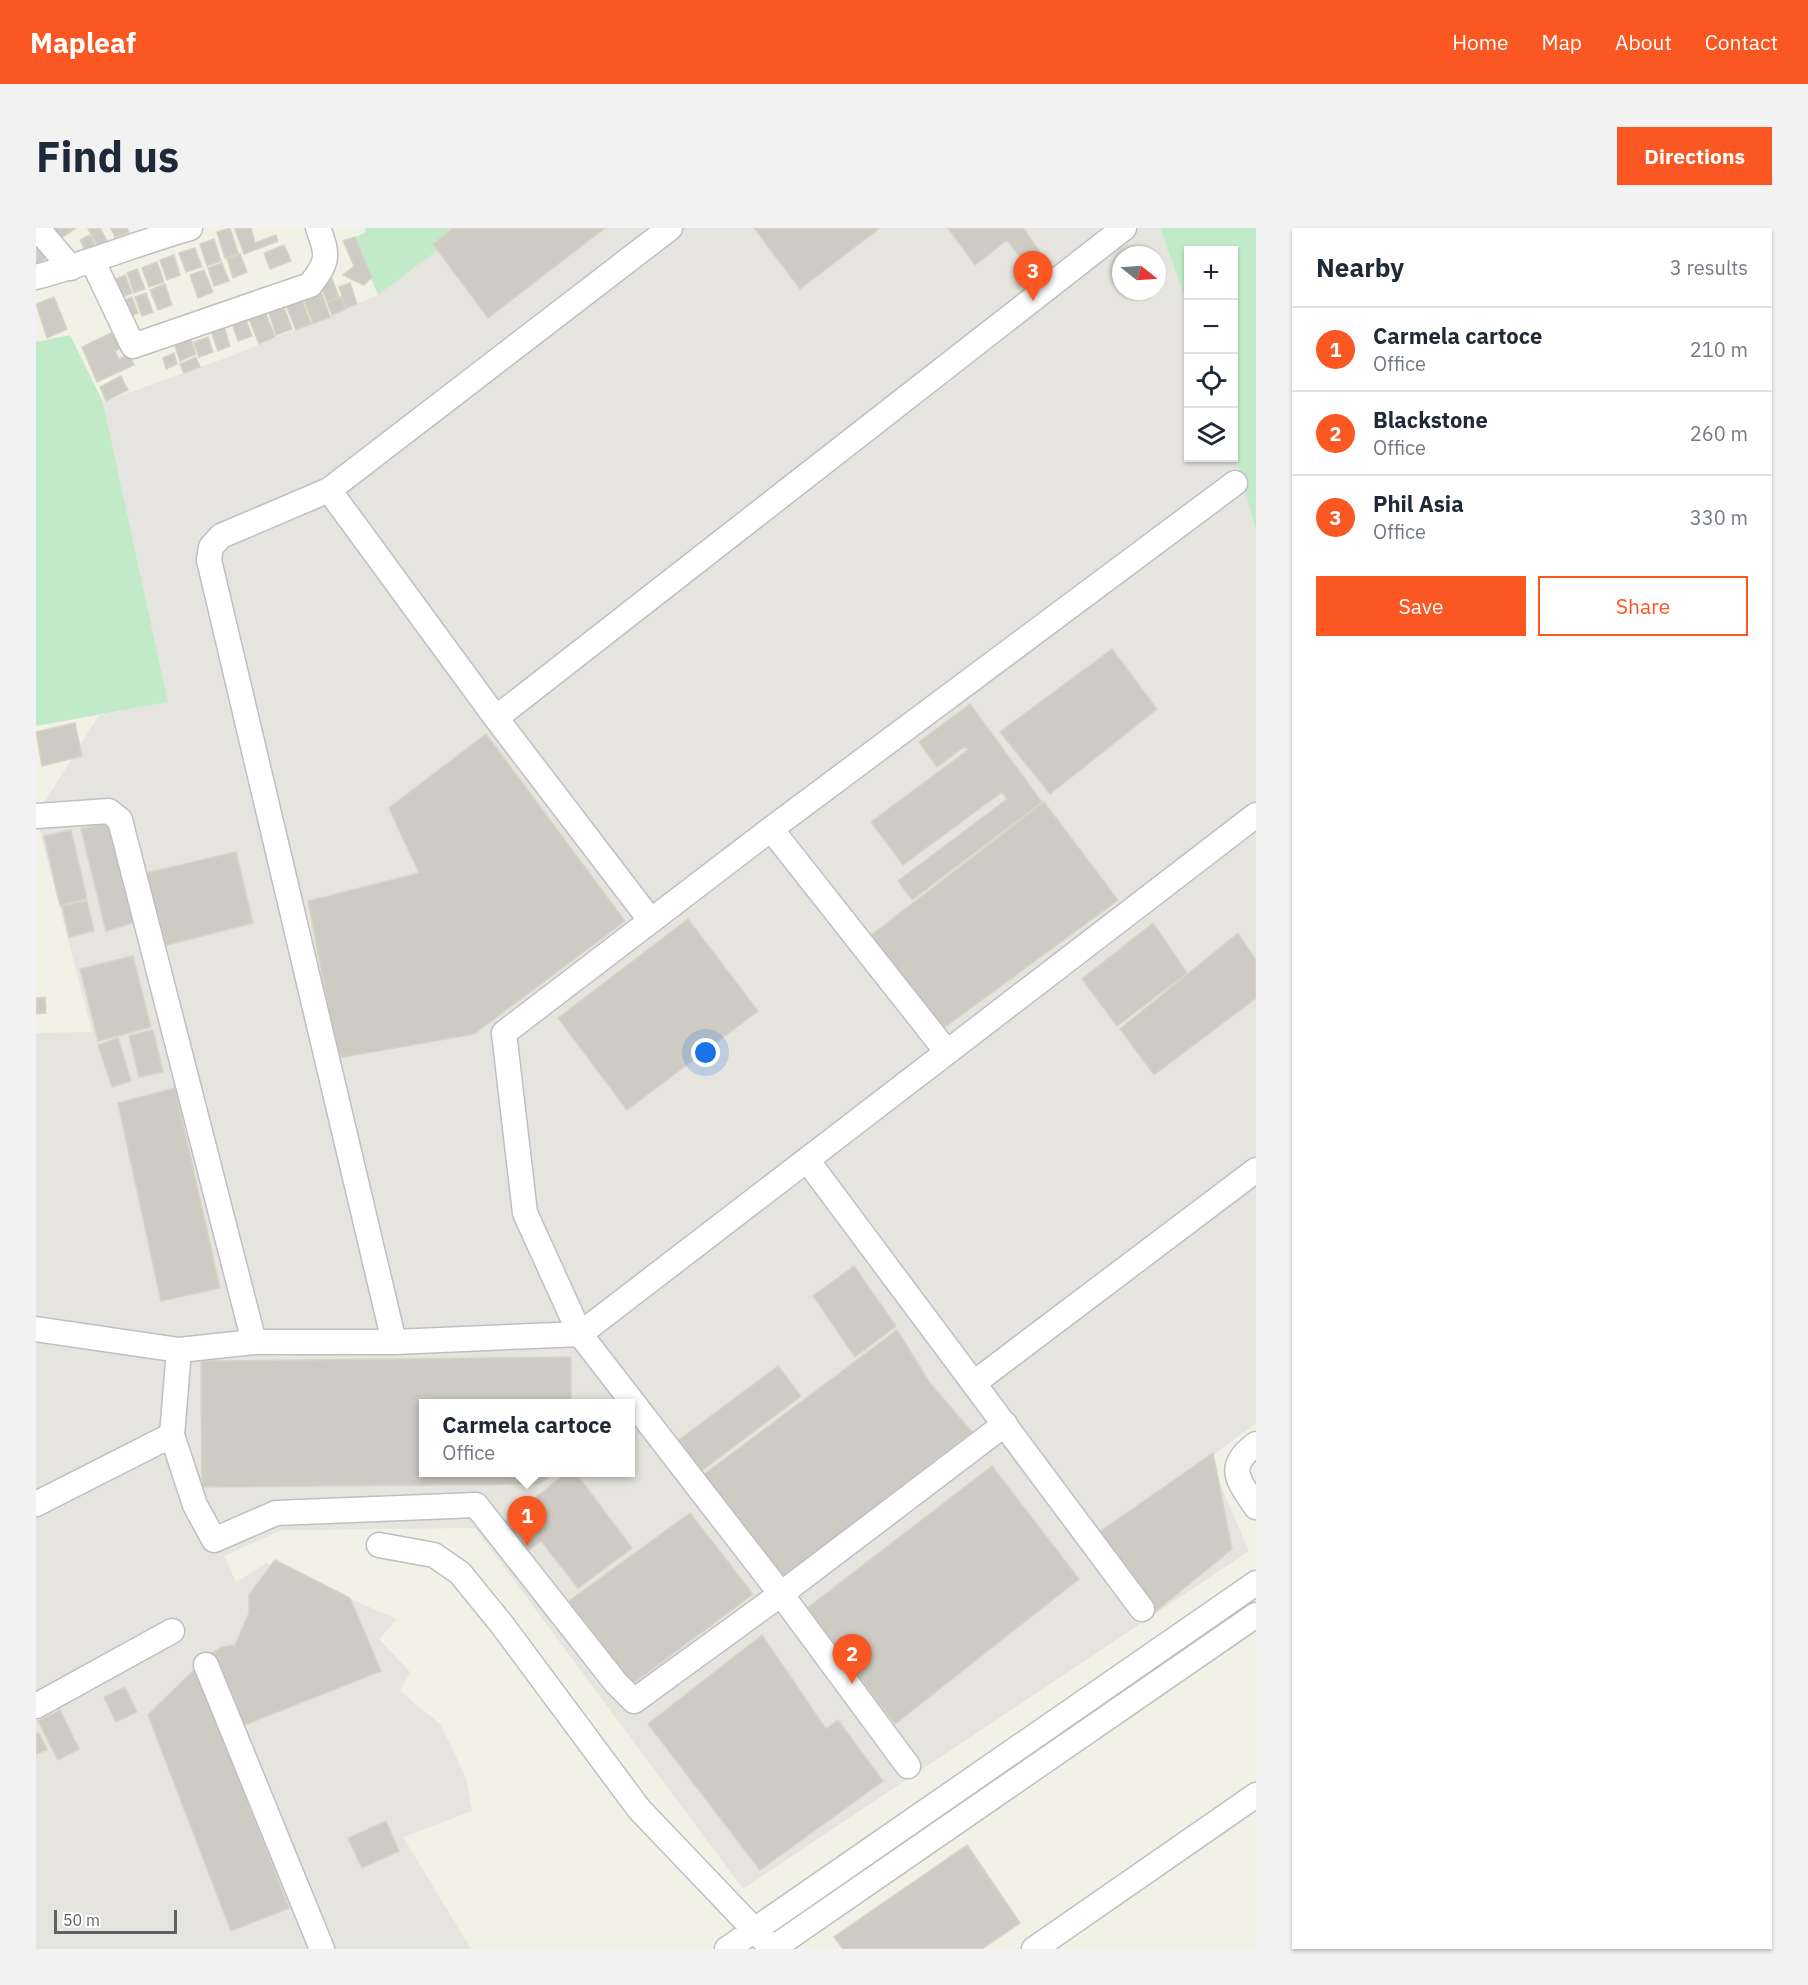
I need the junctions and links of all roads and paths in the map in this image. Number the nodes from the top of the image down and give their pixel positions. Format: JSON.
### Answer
{"nodes":[{"id":1,"x":37,"y":228,"type":"edge"},
{"id":2,"x":190,"y":228,"type":"edge"},
{"id":3,"x":318,"y":228,"type":"edge"},
{"id":4,"x":670,"y":228,"type":"edge"},
{"id":5,"x":1125,"y":228,"type":"edge"},
{"id":6,"x":144,"y":234,"type":"edge"},
{"id":7,"x":82,"y":265,"type":"junction"},
{"id":8,"x":36,"y":277,"type":"edge"},
{"id":9,"x":1235,"y":483,"type":"dead end"},
{"id":10,"x":329,"y":490,"type":"junction"},
{"id":11,"x":496,"y":718,"type":"junction"},
{"id":12,"x":1256,"y":815,"type":"edge"},
{"id":13,"x":36,"y":816,"type":"edge"},
{"id":14,"x":771,"y":829,"type":"junction"},
{"id":15,"x":651,"y":921,"type":"junction"},
{"id":16,"x":946,"y":1052,"type":"junction"},
{"id":17,"x":807,"y":1160,"type":"junction"},
{"id":18,"x":1256,"y":1170,"type":"edge"},
{"id":19,"x":36,"y":1329,"type":"edge"},
{"id":20,"x":580,"y":1334,"type":"junction"},
{"id":21,"x":254,"y":1342,"type":"junction"},
{"id":22,"x":394,"y":1342,"type":"junction"},
{"id":23,"x":180,"y":1350,"type":"junction"},
{"id":24,"x":974,"y":1383,"type":"junction"},
{"id":25,"x":630,"y":1399,"type":"edge"},
{"id":26,"x":635,"y":1405,"type":"edge"},
{"id":27,"x":1005,"y":1424,"type":"junction"},
{"id":28,"x":172,"y":1435,"type":"junction"},
{"id":29,"x":1256,"y":1444,"type":"edge"},
{"id":30,"x":36,"y":1504,"type":"edge"},
{"id":31,"x":1256,"y":1507,"type":"edge"},
{"id":32,"x":379,"y":1545,"type":"dead end"},
{"id":33,"x":1256,"y":1583,"type":"edge"},
{"id":34,"x":781,"y":1594,"type":"junction"},
{"id":35,"x":1142,"y":1609,"type":"dead end"},
{"id":36,"x":1256,"y":1615,"type":"edge"},
{"id":37,"x":172,"y":1631,"type":"dead end"},
{"id":38,"x":206,"y":1665,"type":"dead end"},
{"id":39,"x":36,"y":1707,"type":"edge"},
{"id":40,"x":908,"y":1766,"type":"dead end"},
{"id":41,"x":1256,"y":1795,"type":"edge"},
{"id":42,"x":756,"y":1929,"type":"junction"},
{"id":43,"x":322,"y":1949,"type":"edge"},
{"id":44,"x":727,"y":1949,"type":"edge"},
{"id":45,"x":772,"y":1949,"type":"edge"},
{"id":46,"x":1034,"y":1949,"type":"edge"}],
"edges":[{"from":1,"to":7,"type":"street"},
{"from":2,"to":6,"type":"street"},
{"from":3,"to":7,"type":"street"},
{"from":4,"to":10,"type":"street"},
{"from":5,"to":11,"type":"street"},
{"from":6,"to":7,"type":"street"},
{"from":7,"to":8,"type":"street"},
{"from":9,"to":14,"type":"street"},
{"from":10,"to":11,"type":"street"},
{"from":10,"to":22,"type":"street"},
{"from":11,"to":15,"type":"street"},
{"from":12,"to":16,"type":"street"},
{"from":13,"to":21,"type":"street"},
{"from":14,"to":15,"type":"street"},
{"from":14,"to":16,"type":"street"},
{"from":15,"to":20,"type":"street"},
{"from":16,"to":17,"type":"street"},
{"from":17,"to":20,"type":"street"},
{"from":17,"to":24,"type":"street"},
{"from":18,"to":24,"type":"street"},
{"from":19,"to":23,"type":"street"},
{"from":20,"to":22,"type":"street"},
{"from":20,"to":25,"type":"street"},
{"from":21,"to":22,"type":"street"},
{"from":21,"to":23,"type":"street"},
{"from":23,"to":28,"type":"street"},
{"from":24,"to":27,"type":"street"},
{"from":26,"to":34,"type":"street"},
{"from":27,"to":34,"type":"street"},
{"from":27,"to":35,"type":"street"},
{"from":28,"to":30,"type":"street"},
{"from":28,"to":34,"type":"street"},
{"from":29,"to":31,"type":"street"},
{"from":32,"to":42,"type":"street"},
{"from":33,"to":42,"type":"street"},
{"from":34,"to":40,"type":"street"},
{"from":36,"to":45,"type":"street"},
{"from":37,"to":39,"type":"street"},
{"from":38,"to":43,"type":"street"},
{"from":41,"to":46,"type":"street"},
{"from":42,"to":44,"type":"street"},
{"from":42,"to":45,"type":"street"}]}
